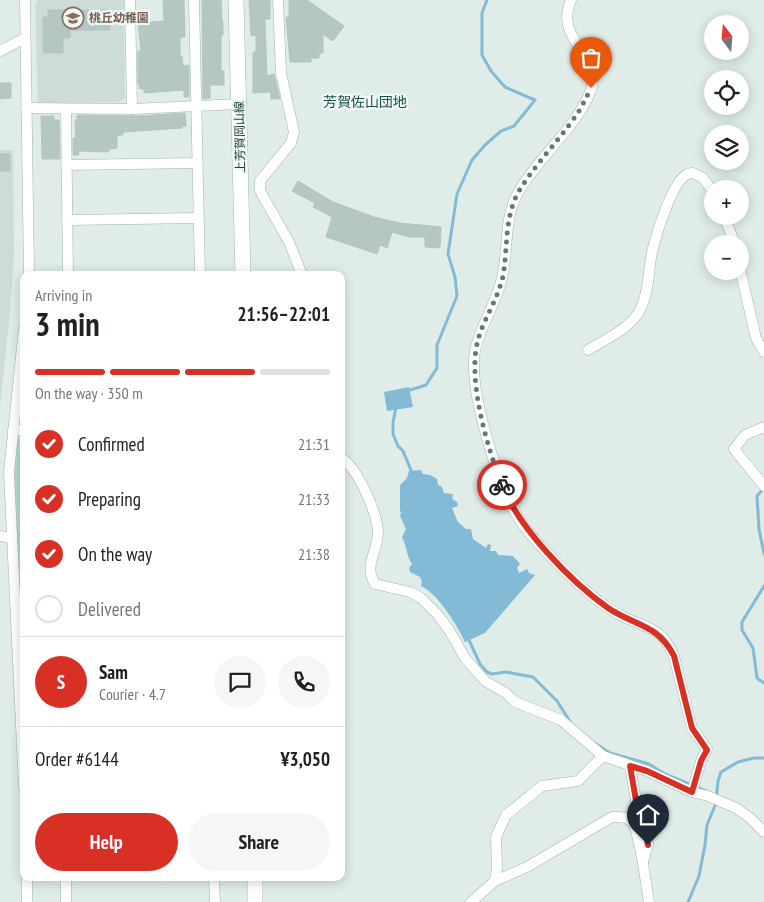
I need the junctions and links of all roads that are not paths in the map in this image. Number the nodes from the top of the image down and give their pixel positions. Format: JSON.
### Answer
{"nodes":[{"id":1,"x":25,"y":0,"type":"edge"},
{"id":2,"x":130,"y":0,"type":"edge"},
{"id":3,"x":194,"y":0,"type":"edge"},
{"id":4,"x":236,"y":0,"type":"edge"},
{"id":5,"x":278,"y":0,"type":"edge"},
{"id":6,"x":570,"y":0,"type":"edge"},
{"id":7,"x":25,"y":38,"type":"junction"},
{"id":8,"x":0,"y":51,"type":"edge"},
{"id":9,"x":239,"y":104,"type":"junction"},
{"id":10,"x":196,"y":106,"type":"junction"},
{"id":11,"x":26,"y":108,"type":"junction"},
{"id":12,"x":132,"y":109,"type":"junction"},
{"id":13,"x":66,"y":110,"type":"junction"},
{"id":14,"x":197,"y":162,"type":"junction"},
{"id":15,"x":66,"y":166,"type":"junction"},
{"id":16,"x":704,"y":180,"type":"edge"},
{"id":17,"x":198,"y":218,"type":"junction"},
{"id":18,"x":68,"y":220,"type":"junction"},
{"id":19,"x":28,"y":271,"type":"edge"},
{"id":20,"x":68,"y":271,"type":"edge"},
{"id":21,"x":200,"y":271,"type":"edge"},
{"id":22,"x":243,"y":271,"type":"edge"},
{"id":23,"x":300,"y":271,"type":"edge"},
{"id":24,"x":743,"y":280,"type":"edge"},
{"id":25,"x":588,"y":350,"type":"dead end"},
{"id":26,"x":764,"y":352,"type":"edge"},
{"id":27,"x":20,"y":365,"type":"edge"},
{"id":28,"x":764,"y":427,"type":"edge"},
{"id":29,"x":13,"y":430,"type":"junction"},
{"id":30,"x":20,"y":430,"type":"edge"},
{"id":31,"x":345,"y":461,"type":"edge"},
{"id":32,"x":764,"y":486,"type":"edge"},
{"id":33,"x":0,"y":536,"type":"edge"},
{"id":34,"x":11,"y":538,"type":"junction"},
{"id":35,"x":20,"y":711,"type":"edge"},
{"id":36,"x":603,"y":756,"type":"junction"},
{"id":37,"x":630,"y":766,"type":"junction"},
{"id":38,"x":693,"y":788,"type":"junction"},
{"id":39,"x":764,"y":832,"type":"edge"},
{"id":40,"x":643,"y":862,"type":"junction"},
{"id":41,"x":27,"y":881,"type":"edge"},
{"id":42,"x":66,"y":881,"type":"edge"},
{"id":43,"x":214,"y":881,"type":"edge"},
{"id":44,"x":255,"y":881,"type":"edge"},
{"id":45,"x":495,"y":881,"type":"junction"},
{"id":46,"x":27,"y":902,"type":"edge"},
{"id":47,"x":66,"y":902,"type":"edge"},
{"id":48,"x":214,"y":902,"type":"edge"},
{"id":49,"x":255,"y":902,"type":"edge"},
{"id":50,"x":471,"y":902,"type":"edge"},
{"id":51,"x":649,"y":902,"type":"edge"}],
"edges":[{"from":1,"to":7,"type":"street"},
{"from":2,"to":12,"type":"street"},
{"from":3,"to":10,"type":"street"},
{"from":4,"to":9,"type":"main road","name":"上芳賀岡山線"},
{"from":5,"to":23,"type":"street"},
{"from":6,"to":38,"type":"street"},
{"from":7,"to":8,"type":"street"},
{"from":7,"to":11,"type":"street"},
{"from":9,"to":10,"type":"street"},
{"from":9,"to":22,"type":"main road","name":"上芳賀岡山線"},
{"from":10,"to":12,"type":"street"},
{"from":10,"to":14,"type":"street"},
{"from":11,"to":13,"type":"street"},
{"from":11,"to":19,"type":"street"},
{"from":12,"to":13,"type":"street"},
{"from":13,"to":15,"type":"street"},
{"from":14,"to":15,"type":"street"},
{"from":14,"to":17,"type":"street"},
{"from":15,"to":18,"type":"street"},
{"from":16,"to":25,"type":"street"},
{"from":17,"to":18,"type":"street"},
{"from":17,"to":21,"type":"street"},
{"from":18,"to":20,"type":"street"},
{"from":24,"to":26,"type":"street"},
{"from":27,"to":29,"type":"street"},
{"from":28,"to":32,"type":"street"},
{"from":29,"to":30,"type":"street"},
{"from":29,"to":34,"type":"street"},
{"from":31,"to":36,"type":"street"},
{"from":33,"to":34,"type":"street"},
{"from":34,"to":35,"type":"street"},
{"from":36,"to":37,"type":"street"},
{"from":36,"to":45,"type":"street"},
{"from":37,"to":38,"type":"street"},
{"from":37,"to":40,"type":"street"},
{"from":38,"to":39,"type":"street"},
{"from":40,"to":45,"type":"street"},
{"from":40,"to":51,"type":"street"},
{"from":41,"to":46,"type":"street"},
{"from":42,"to":47,"type":"street"},
{"from":43,"to":48,"type":"street"},
{"from":44,"to":49,"type":"main road"},
{"from":45,"to":50,"type":"street"}]}
